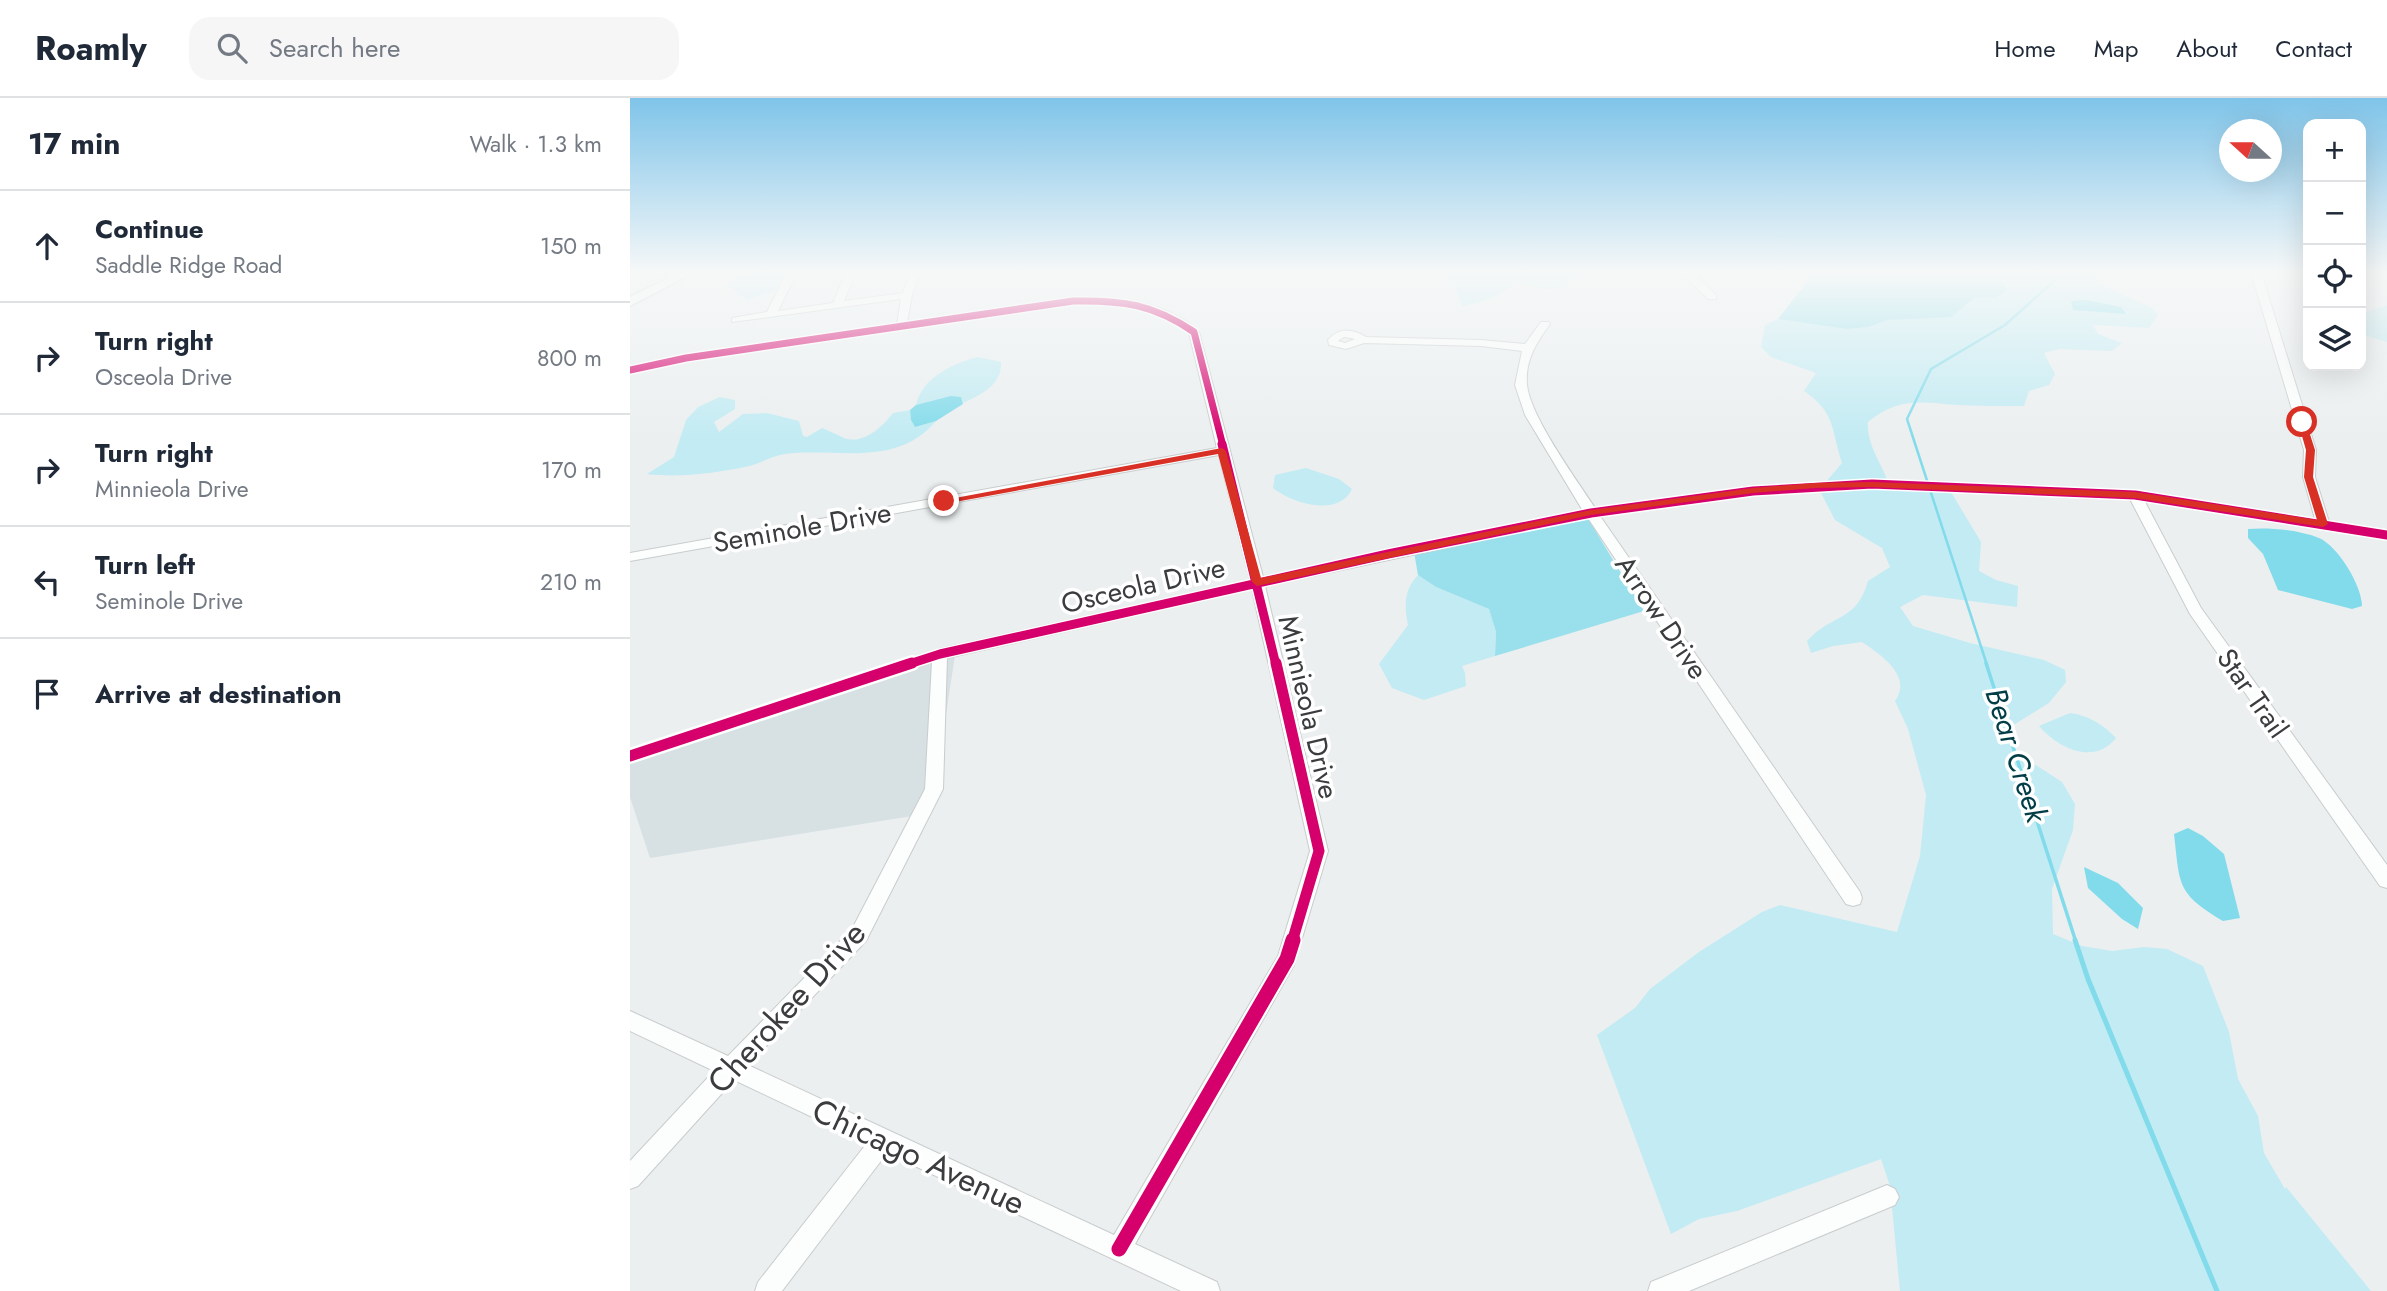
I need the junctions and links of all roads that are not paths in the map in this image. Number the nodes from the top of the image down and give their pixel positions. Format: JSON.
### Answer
{"nodes":[{"id":1,"x":879,"y":328,"type":"edge"},
{"id":2,"x":1188,"y":328,"type":"edge"},
{"id":3,"x":1542,"y":328,"type":"edge"},
{"id":4,"x":2273,"y":328,"type":"edge"},
{"id":5,"x":1363,"y":340,"type":"dead end"},
{"id":6,"x":1528,"y":348,"type":"junction"},
{"id":7,"x":630,"y":370,"type":"edge"},
{"id":8,"x":1222,"y":451,"type":"junction"},
{"id":9,"x":2135,"y":495,"type":"junction"},
{"id":10,"x":1591,"y":513,"type":"junction"},
{"id":11,"x":2323,"y":524,"type":"junction"},
{"id":12,"x":2387,"y":535,"type":"edge"},
{"id":13,"x":630,"y":558,"type":"edge"},
{"id":14,"x":1257,"y":582,"type":"junction"},
{"id":15,"x":940,"y":654,"type":"junction"},
{"id":16,"x":630,"y":756,"type":"edge"},
{"id":17,"x":2387,"y":880,"type":"edge"},
{"id":18,"x":1853,"y":898,"type":"dead end"},
{"id":19,"x":630,"y":1021,"type":"edge"},
{"id":20,"x":731,"y":1068,"type":"junction"},
{"id":21,"x":884,"y":1139,"type":"junction"},
{"id":22,"x":630,"y":1178,"type":"edge"},
{"id":23,"x":1887,"y":1198,"type":"dead end"},
{"id":24,"x":1119,"y":1249,"type":"junction"},
{"id":25,"x":767,"y":1291,"type":"edge"},
{"id":26,"x":1209,"y":1291,"type":"edge"},
{"id":27,"x":1660,"y":1291,"type":"edge"}],
"edges":[{"from":1,"to":7,"type":"street","name":"Minnieola Drive"},
{"from":2,"to":8,"type":"street","name":"Minnieola Drive"},
{"from":3,"to":6,"type":"street","name":"Arrow Drive"},
{"from":4,"to":11,"type":"street"},
{"from":5,"to":6,"type":"street"},
{"from":6,"to":10,"type":"street","name":"Arrow Drive"},
{"from":8,"to":13,"type":"street","name":"Seminole Drive"},
{"from":8,"to":14,"type":"street","name":"Minnieola Drive"},
{"from":9,"to":10,"type":"street","name":"Osceola Drive"},
{"from":9,"to":11,"type":"street","name":"Osceola Drive"},
{"from":9,"to":17,"type":"street","name":"Star Trail"},
{"from":10,"to":14,"type":"street","name":"Osceola Drive"},
{"from":10,"to":18,"type":"street","name":"Arrow Drive"},
{"from":11,"to":12,"type":"street","name":"Osceola Drive"},
{"from":14,"to":15,"type":"street","name":"Osceola Drive"},
{"from":14,"to":24,"type":"street","name":"Minnieola Drive"},
{"from":15,"to":16,"type":"street","name":"Osceola Drive"},
{"from":15,"to":20,"type":"street","name":"Cherokee Drive"},
{"from":19,"to":20,"type":"street","name":"Chicago Avenue"},
{"from":20,"to":21,"type":"street","name":"Chicago Avenue"},
{"from":20,"to":22,"type":"street","name":"Cherokee Drive"},
{"from":21,"to":24,"type":"street","name":"Chicago Avenue"},
{"from":21,"to":25,"type":"street"},
{"from":23,"to":27,"type":"street"},
{"from":24,"to":26,"type":"street","name":"Chicago Avenue"}]}
